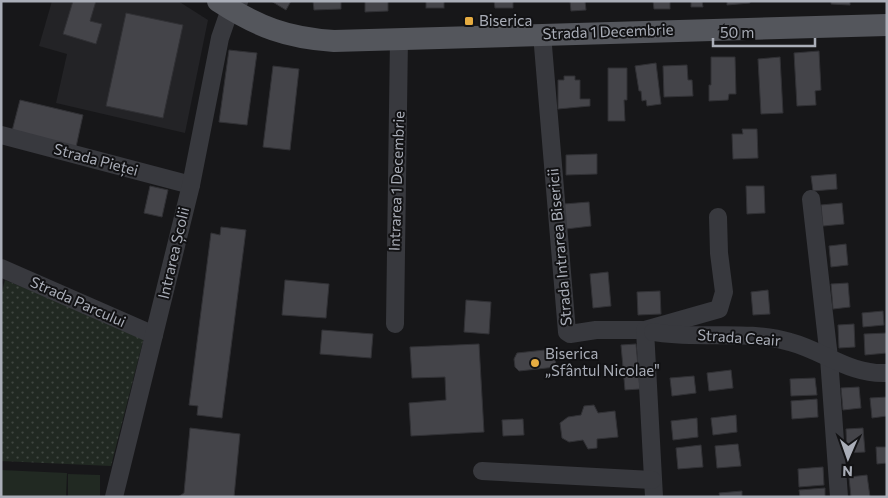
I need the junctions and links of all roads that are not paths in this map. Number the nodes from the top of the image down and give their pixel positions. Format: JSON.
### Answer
{"nodes":[{"id":1,"x":229,"y":4,"type":"edge"},
{"id":2,"x":887,"y":25,"type":"edge"},
{"id":3,"x":542,"y":34,"type":"junction"},
{"id":4,"x":400,"y":38,"type":"junction"},
{"id":5,"x":1,"y":135,"type":"edge"},
{"id":6,"x":191,"y":185,"type":"junction"},
{"id":7,"x":811,"y":200,"type":"dead end"},
{"id":8,"x":718,"y":217,"type":"dead end"},
{"id":9,"x":1,"y":268,"type":"edge"},
{"id":10,"x":394,"y":324,"type":"dead end"},
{"id":11,"x":645,"y":330,"type":"junction"},
{"id":12,"x":154,"y":335,"type":"junction"},
{"id":13,"x":829,"y":358,"type":"junction"},
{"id":14,"x":887,"y":373,"type":"edge"},
{"id":15,"x":482,"y":471,"type":"dead end"},
{"id":16,"x":653,"y":488,"type":"edge"},
{"id":17,"x":114,"y":497,"type":"edge"},
{"id":18,"x":839,"y":497,"type":"edge"}],
"edges":[{"from":1,"to":4,"type":"main road","name":"Strada 1 Decembrie"},
{"from":1,"to":6,"type":"street","name":"Intrarea Școlii"},
{"from":2,"to":3,"type":"main road","name":"Strada 1 Decembrie"},
{"from":3,"to":4,"type":"main road","name":"Strada 1 Decembrie"},
{"from":3,"to":11,"type":"street","name":"Strada Intrarea Bisericii"},
{"from":4,"to":10,"type":"street","name":"Intrarea 1 Decembrie"},
{"from":5,"to":6,"type":"street","name":"Strada Pieței"},
{"from":6,"to":12,"type":"street","name":"Intrarea Școlii"},
{"from":7,"to":13,"type":"street"},
{"from":8,"to":11,"type":"street","name":"Strada Intrarea Bisericii"},
{"from":9,"to":12,"type":"street","name":"Strada Parcului"},
{"from":11,"to":13,"type":"street","name":"Strada Ceair"},
{"from":11,"to":16,"type":"street"},
{"from":12,"to":17,"type":"street","name":"Intrarea Școlii"},
{"from":13,"to":14,"type":"street","name":"Strada Ceair"},
{"from":13,"to":18,"type":"street"},
{"from":15,"to":16,"type":"street"}]}
